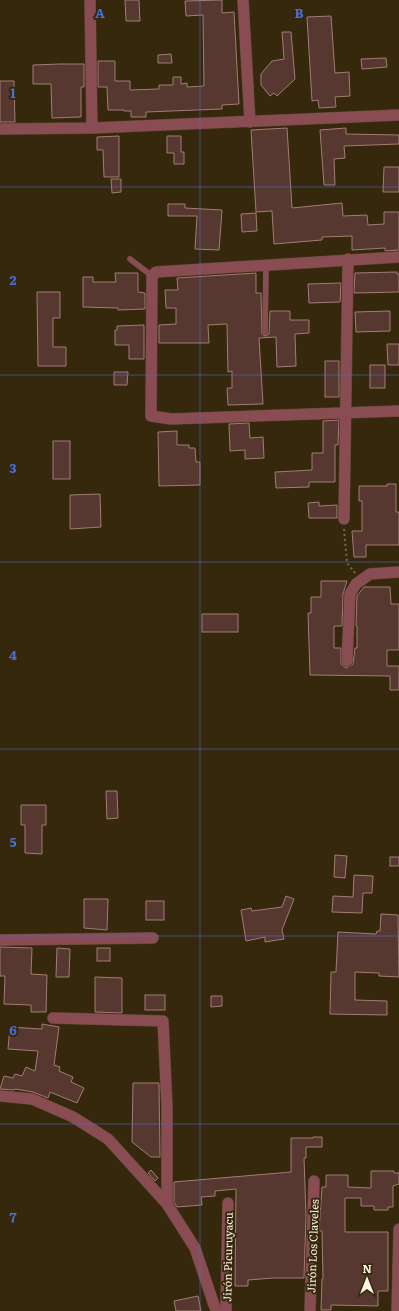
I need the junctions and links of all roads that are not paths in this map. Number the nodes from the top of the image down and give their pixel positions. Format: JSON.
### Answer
{"nodes":[{"id":1,"x":90,"y":0,"type":"edge"},
{"id":2,"x":243,"y":0,"type":"edge"},
{"id":3,"x":399,"y":115,"type":"edge"},
{"id":4,"x":250,"y":122,"type":"junction"},
{"id":5,"x":92,"y":128,"type":"junction"},
{"id":6,"x":0,"y":129,"type":"edge"},
{"id":7,"x":399,"y":257,"type":"edge"},
{"id":8,"x":130,"y":259,"type":"dead end"},
{"id":9,"x":348,"y":259,"type":"junction"},
{"id":10,"x":266,"y":265,"type":"junction"},
{"id":11,"x":152,"y":276,"type":"junction"},
{"id":12,"x":265,"y":332,"type":"dead end"},
{"id":13,"x":399,"y":411,"type":"edge"},
{"id":14,"x":346,"y":413,"type":"junction"},
{"id":15,"x":344,"y":519,"type":"road end"},
{"id":16,"x":399,"y":572,"type":"edge"},
{"id":17,"x":347,"y":661,"type":"dead end"},
{"id":18,"x":153,"y":938,"type":"dead end"},
{"id":19,"x":0,"y":940,"type":"edge"},
{"id":20,"x":53,"y":1018,"type":"dead end"},
{"id":21,"x":0,"y":1096,"type":"edge"},
{"id":22,"x":314,"y":1181,"type":"dead end"},
{"id":23,"x":228,"y":1203,"type":"dead end"},
{"id":24,"x":167,"y":1204,"type":"junction"},
{"id":25,"x":399,"y":1229,"type":"edge"},
{"id":26,"x":217,"y":1311,"type":"edge"},
{"id":27,"x":226,"y":1311,"type":"edge"},
{"id":28,"x":310,"y":1311,"type":"edge"},
{"id":29,"x":397,"y":1311,"type":"edge"}],
"edges":[{"from":1,"to":5,"type":"street"},
{"from":2,"to":4,"type":"street"},
{"from":3,"to":4,"type":"street"},
{"from":4,"to":5,"type":"street"},
{"from":5,"to":6,"type":"street"},
{"from":7,"to":9,"type":"street"},
{"from":8,"to":11,"type":"lane"},
{"from":9,"to":10,"type":"street"},
{"from":9,"to":14,"type":"street"},
{"from":10,"to":11,"type":"street"},
{"from":10,"to":12,"type":"lane"},
{"from":11,"to":14,"type":"street"},
{"from":13,"to":14,"type":"street"},
{"from":14,"to":15,"type":"street"},
{"from":16,"to":17,"type":"street"},
{"from":18,"to":19,"type":"street"},
{"from":20,"to":24,"type":"street"},
{"from":21,"to":24,"type":"street"},
{"from":22,"to":28,"type":"street","name":"Jirón Los Claveles"},
{"from":23,"to":27,"type":"street","name":"Jirón Picuruyacu"},
{"from":24,"to":26,"type":"street"},
{"from":25,"to":29,"type":"street"}]}
